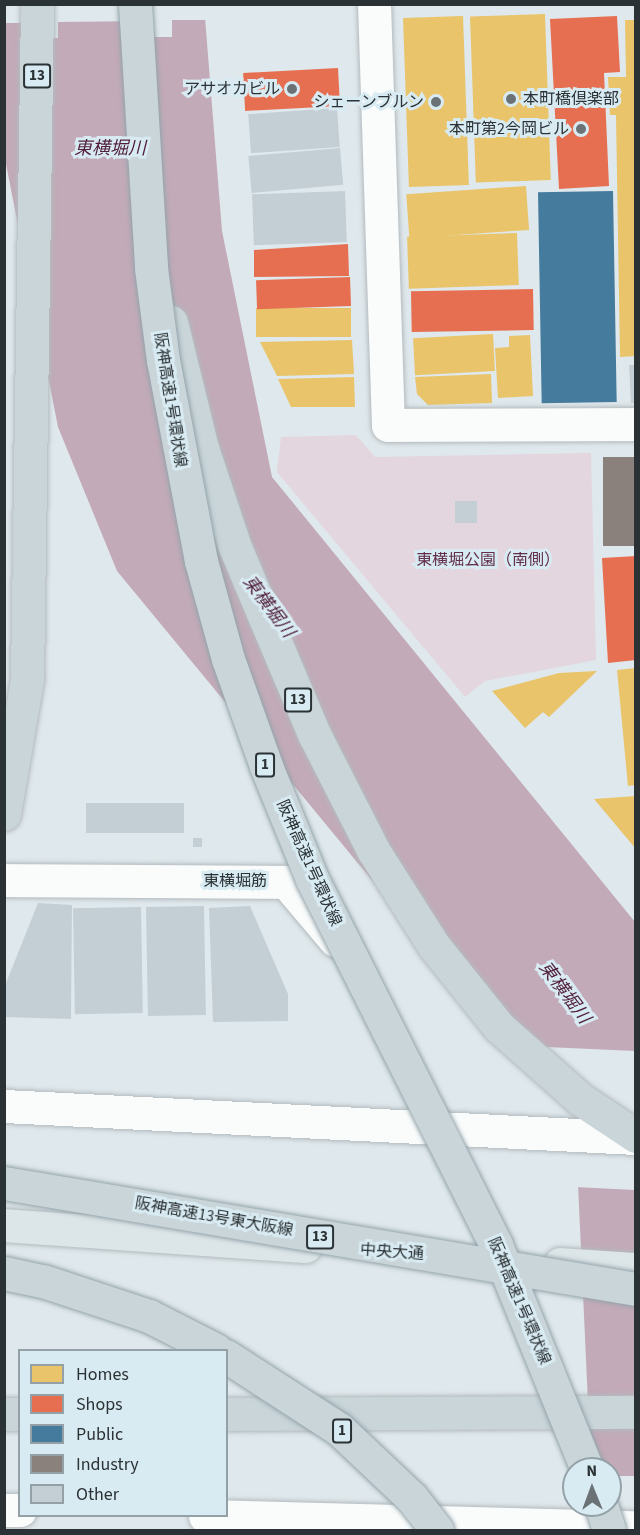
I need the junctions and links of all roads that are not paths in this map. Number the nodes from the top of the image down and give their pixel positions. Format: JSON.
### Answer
{"nodes":[{"id":1,"x":37,"y":4,"type":"edge"},
{"id":2,"x":135,"y":4,"type":"edge"},
{"id":3,"x":374,"y":4,"type":"edge"},
{"id":4,"x":143,"y":164,"type":"junction"},
{"id":5,"x":636,"y":424,"type":"edge"},
{"id":6,"x":4,"y":814,"type":"edge"},
{"id":7,"x":4,"y":880,"type":"edge"},
{"id":8,"x":4,"y":1106,"type":"edge"},
{"id":9,"x":412,"y":1126,"type":"junction"},
{"id":10,"x":636,"y":1137,"type":"edge"},
{"id":11,"x":4,"y":1183,"type":"edge"},
{"id":12,"x":4,"y":1225,"type":"edge"},
{"id":13,"x":636,"y":1269,"type":"edge"},
{"id":14,"x":4,"y":1274,"type":"edge"},
{"id":15,"x":636,"y":1289,"type":"edge"},
{"id":16,"x":214,"y":1349,"type":"edge"},
{"id":17,"x":228,"y":1357,"type":"edge"},
{"id":18,"x":228,"y":1409,"type":"edge"},
{"id":19,"x":636,"y":1410,"type":"edge"},
{"id":20,"x":228,"y":1414,"type":"edge"},
{"id":21,"x":582,"y":1457,"type":"edge"},
{"id":22,"x":228,"y":1516,"type":"edge"},
{"id":23,"x":600,"y":1520,"type":"edge"},
{"id":24,"x":636,"y":1527,"type":"edge"},
{"id":25,"x":431,"y":1528,"type":"edge"}],
"edges":[{"from":1,"to":6,"type":"highway","number":"13"},
{"from":2,"to":4,"type":"highway","name":"阪神高速1号環状線","number":"1","bridge":true},
{"from":3,"to":5,"type":"street"},
{"from":4,"to":10,"type":"highway","number":"13","bridge":true},
{"from":4,"to":21,"type":"highway","name":"阪神高速1号環状線","number":"1","bridge":true},
{"from":7,"to":9,"type":"street","name":"東横堀筋"},
{"from":8,"to":9,"type":"street"},
{"from":9,"to":10,"type":"street"},
{"from":11,"to":15,"type":"highway","name":"阪神高速13号東大阪線","number":"13","bridge":true},
{"from":12,"to":13,"type":"main road","name":"中央大通","bridge":true},
{"from":14,"to":16,"type":"highway","bridge":true},
{"from":17,"to":25,"type":"highway","number":"1","bridge":true},
{"from":18,"to":19,"type":"main road","bridge":true},
{"from":19,"to":20,"type":"highway","bridge":true},
{"from":22,"to":25,"type":"street"},
{"from":23,"to":24,"type":"street"},
{"from":23,"to":25,"type":"street"}]}
